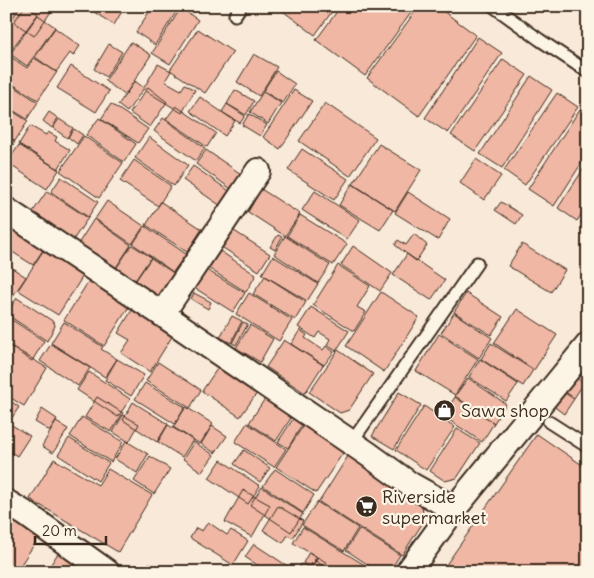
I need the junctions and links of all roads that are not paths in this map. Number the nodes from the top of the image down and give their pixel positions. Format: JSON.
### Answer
{"nodes":[{"id":1,"x":493,"y":6,"type":"edge"},
{"id":2,"x":588,"y":72,"type":"edge"},
{"id":3,"x":258,"y":171,"type":"dead end"},
{"id":4,"x":6,"y":210,"type":"edge"},
{"id":5,"x":477,"y":263,"type":"dead end"},
{"id":6,"x":162,"y":314,"type":"junction"},
{"id":7,"x":588,"y":345,"type":"edge"},
{"id":8,"x":549,"y":422,"type":"dead end"},
{"id":9,"x":351,"y":443,"type":"junction"},
{"id":10,"x":588,"y":447,"type":"edge"},
{"id":11,"x":6,"y":502,"type":"edge"},
{"id":12,"x":454,"y":509,"type":"junction"},
{"id":13,"x":106,"y":572,"type":"edge"},
{"id":14,"x":408,"y":572,"type":"edge"}],
"edges":[{"from":1,"to":2,"type":"lane"},
{"from":3,"to":6,"type":"street"},
{"from":4,"to":6,"type":"street"},
{"from":5,"to":9,"type":"lane"},
{"from":6,"to":9,"type":"street"},
{"from":7,"to":12,"type":"street"},
{"from":8,"to":10,"type":"lane"},
{"from":9,"to":12,"type":"street"},
{"from":11,"to":13,"type":"street"},
{"from":12,"to":14,"type":"street"}]}
